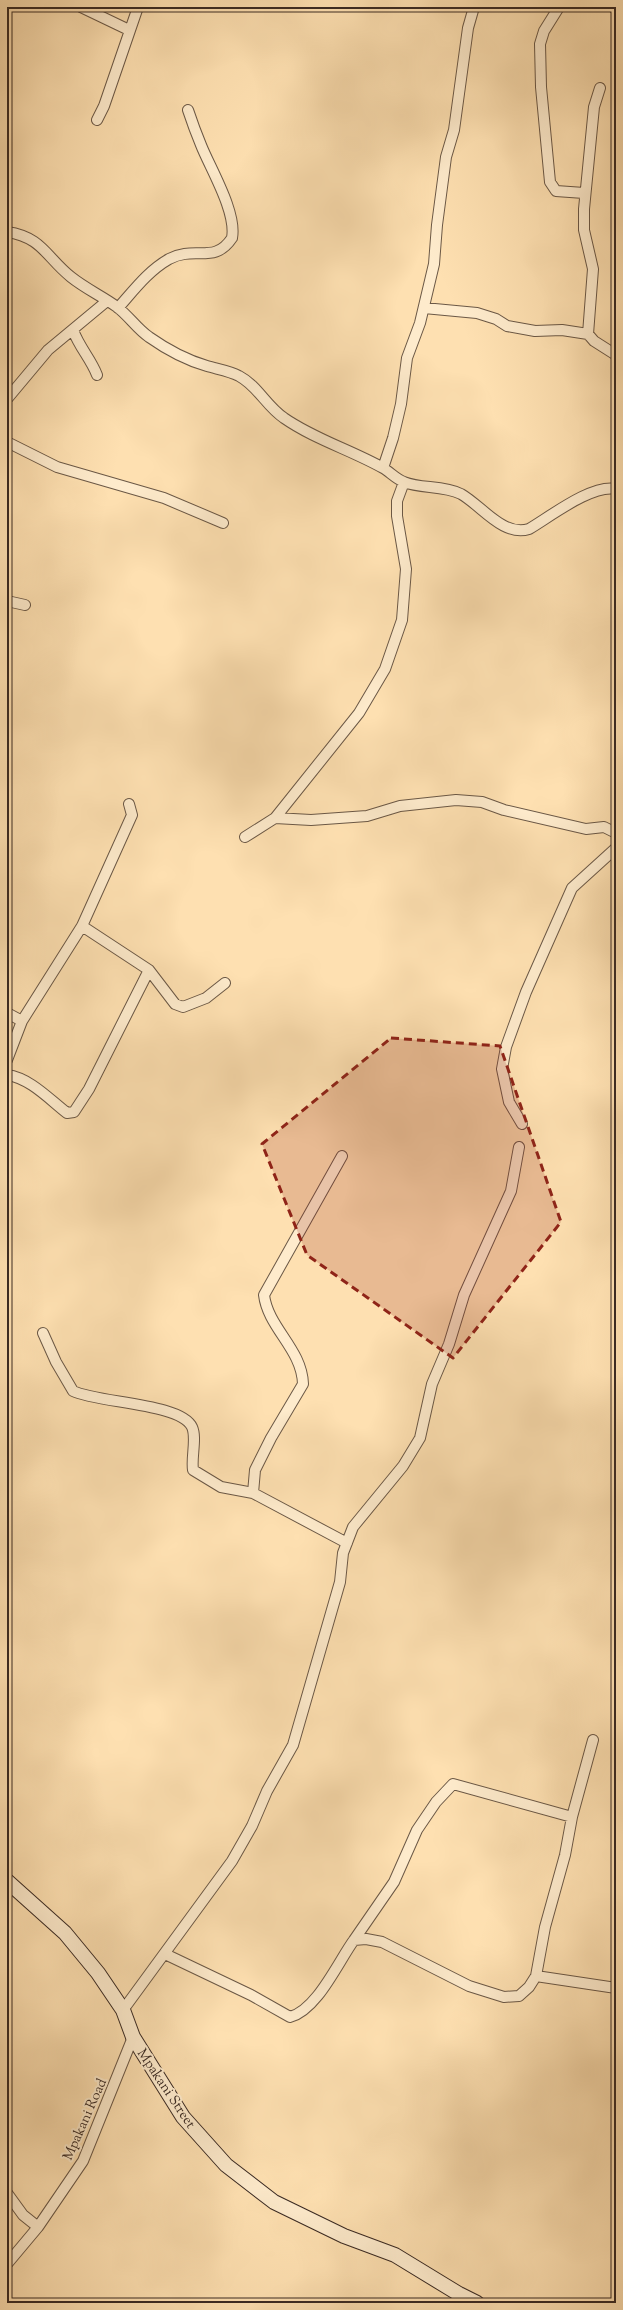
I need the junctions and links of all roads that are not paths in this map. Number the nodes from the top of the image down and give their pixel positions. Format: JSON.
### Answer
{"nodes":[{"id":1,"x":81,"y":7,"type":"edge"},
{"id":2,"x":138,"y":7,"type":"edge"},
{"id":3,"x":474,"y":7,"type":"edge"},
{"id":4,"x":559,"y":7,"type":"edge"},
{"id":5,"x":613,"y":7,"type":"edge"},
{"id":6,"x":616,"y":9,"type":"edge"},
{"id":7,"x":129,"y":30,"type":"junction"},
{"id":8,"x":600,"y":88,"type":"dead end"},
{"id":9,"x":188,"y":110,"type":"dead end"},
{"id":10,"x":97,"y":120,"type":"dead end"},
{"id":11,"x":584,"y":193,"type":"junction"},
{"id":12,"x":7,"y":232,"type":"edge"},
{"id":13,"x":107,"y":301,"type":"junction"},
{"id":14,"x":118,"y":308,"type":"junction"},
{"id":15,"x":424,"y":308,"type":"junction"},
{"id":16,"x":73,"y":330,"type":"junction"},
{"id":17,"x":588,"y":334,"type":"junction"},
{"id":18,"x":616,"y":356,"type":"edge"},
{"id":19,"x":97,"y":375,"type":"dead end"},
{"id":20,"x":8,"y":397,"type":"edge"},
{"id":21,"x":7,"y":442,"type":"edge"},
{"id":22,"x":383,"y":468,"type":"junction"},
{"id":23,"x":404,"y":482,"type":"junction"},
{"id":24,"x":616,"y":489,"type":"edge"},
{"id":25,"x":223,"y":523,"type":"dead end"},
{"id":26,"x":7,"y":601,"type":"edge"},
{"id":27,"x":25,"y":605,"type":"dead end"},
{"id":28,"x":129,"y":804,"type":"dead end"},
{"id":29,"x":275,"y":818,"type":"junction"},
{"id":30,"x":616,"y":833,"type":"edge"},
{"id":31,"x":245,"y":837,"type":"dead end"},
{"id":32,"x":616,"y":848,"type":"edge"},
{"id":33,"x":82,"y":926,"type":"junction"},
{"id":34,"x":149,"y":970,"type":"junction"},
{"id":35,"x":224,"y":983,"type":"dead end"},
{"id":36,"x":7,"y":1013,"type":"edge"},
{"id":37,"x":22,"y":1021,"type":"junction"},
{"id":38,"x":7,"y":1060,"type":"edge"},
{"id":39,"x":7,"y":1075,"type":"edge"},
{"id":40,"x":522,"y":1124,"type":"dead end"},
{"id":41,"x":519,"y":1147,"type":"dead end"},
{"id":42,"x":342,"y":1156,"type":"dead end"},
{"id":43,"x":43,"y":1333,"type":"dead end"},
{"id":44,"x":253,"y":1493,"type":"junction"},
{"id":45,"x":347,"y":1543,"type":"junction"},
{"id":46,"x":592,"y":1740,"type":"dead end"},
{"id":47,"x":572,"y":1817,"type":"junction"},
{"id":48,"x":7,"y":1881,"type":"edge"},
{"id":49,"x":354,"y":1940,"type":"junction"},
{"id":50,"x":165,"y":1954,"type":"junction"},
{"id":51,"x":536,"y":1976,"type":"junction"},
{"id":52,"x":616,"y":1988,"type":"edge"},
{"id":53,"x":123,"y":2010,"type":"junction"},
{"id":54,"x":133,"y":2037,"type":"junction"},
{"id":55,"x":7,"y":2193,"type":"edge"},
{"id":56,"x":38,"y":2227,"type":"junction"},
{"id":57,"x":7,"y":2264,"type":"edge"},
{"id":58,"x":477,"y":2303,"type":"edge"}],
"edges":[{"from":1,"to":7,"type":"street"},
{"from":2,"to":7,"type":"street"},
{"from":3,"to":15,"type":"street"},
{"from":4,"to":11,"type":"street"},
{"from":5,"to":6,"type":"street"},
{"from":7,"to":10,"type":"street"},
{"from":8,"to":11,"type":"street"},
{"from":9,"to":14,"type":"street"},
{"from":11,"to":17,"type":"street"},
{"from":12,"to":13,"type":"street"},
{"from":13,"to":14,"type":"street"},
{"from":13,"to":16,"type":"street"},
{"from":14,"to":22,"type":"street"},
{"from":15,"to":17,"type":"street"},
{"from":15,"to":22,"type":"street"},
{"from":16,"to":19,"type":"street"},
{"from":16,"to":20,"type":"street"},
{"from":17,"to":18,"type":"street"},
{"from":21,"to":25,"type":"street"},
{"from":22,"to":23,"type":"street"},
{"from":23,"to":24,"type":"street"},
{"from":23,"to":29,"type":"street"},
{"from":26,"to":27,"type":"street"},
{"from":28,"to":33,"type":"street"},
{"from":29,"to":30,"type":"street"},
{"from":29,"to":31,"type":"street"},
{"from":32,"to":40,"type":"street"},
{"from":33,"to":34,"type":"street"},
{"from":33,"to":37,"type":"street"},
{"from":34,"to":35,"type":"street"},
{"from":34,"to":39,"type":"street"},
{"from":36,"to":37,"type":"street"},
{"from":37,"to":38,"type":"street"},
{"from":41,"to":45,"type":"street"},
{"from":42,"to":44,"type":"street"},
{"from":43,"to":44,"type":"street"},
{"from":44,"to":45,"type":"street"},
{"from":45,"to":50,"type":"street"},
{"from":46,"to":47,"type":"street"},
{"from":47,"to":49,"type":"street"},
{"from":47,"to":51,"type":"street"},
{"from":48,"to":53,"type":"street","name":"Mpakani Street"},
{"from":49,"to":50,"type":"street"},
{"from":49,"to":51,"type":"street"},
{"from":50,"to":53,"type":"street"},
{"from":51,"to":52,"type":"street"},
{"from":53,"to":54,"type":"street","name":"Mpakani Street"},
{"from":54,"to":56,"type":"street","name":"Mpakani Road"},
{"from":54,"to":58,"type":"street","name":"Mpakani Street"},
{"from":55,"to":56,"type":"street"},
{"from":56,"to":57,"type":"street","name":"Mpakani Road"}]}
